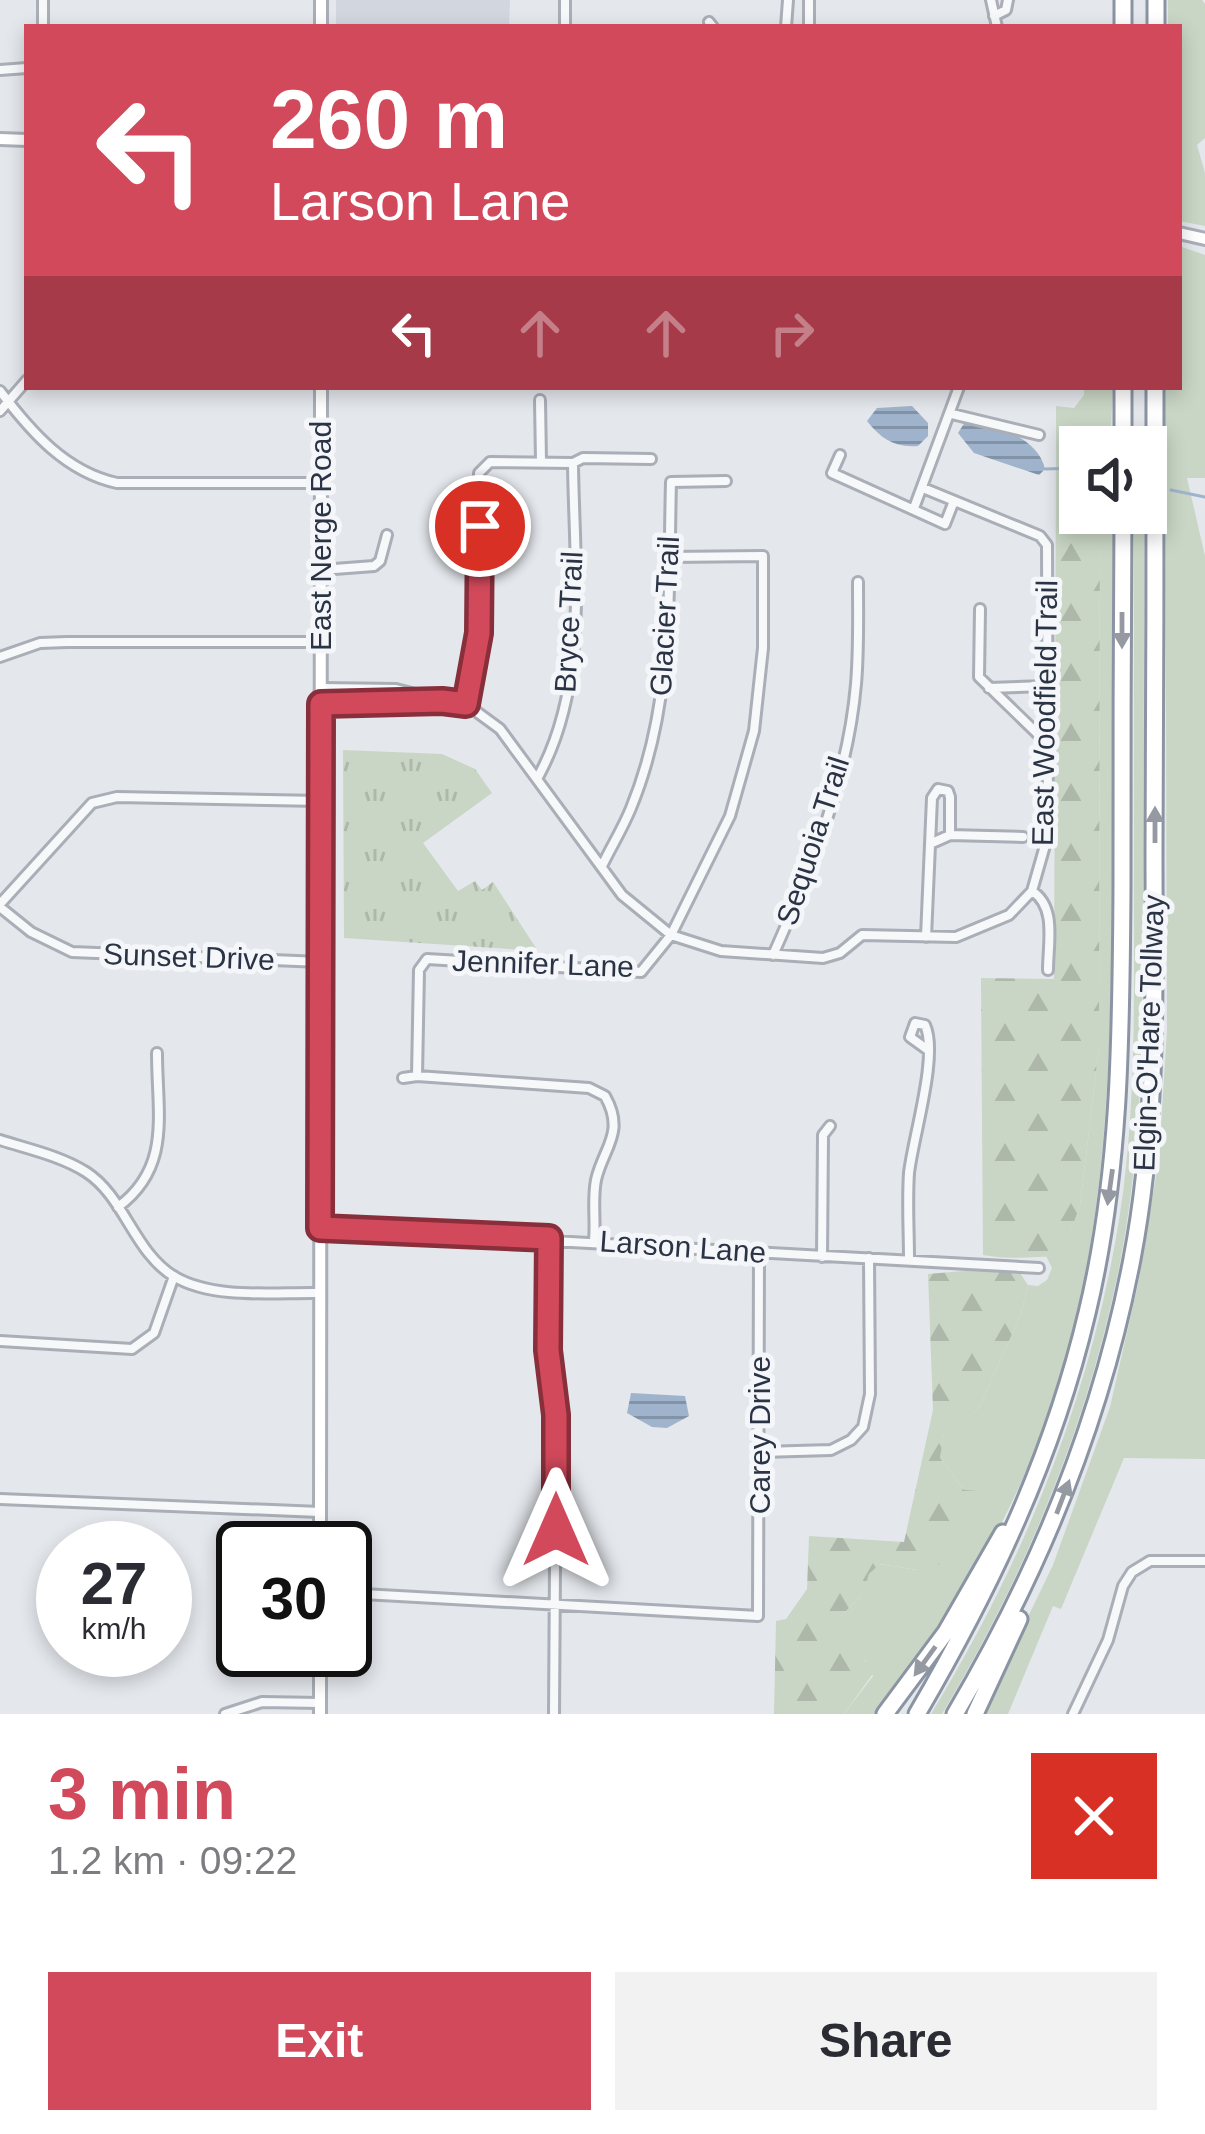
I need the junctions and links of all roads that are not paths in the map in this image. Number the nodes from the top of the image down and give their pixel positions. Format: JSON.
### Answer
{"nodes":[{"id":1,"x":992,"y":0,"type":"edge"},
{"id":2,"x":1008,"y":0,"type":"edge"},
{"id":3,"x":996,"y":22,"type":"edge"},
{"id":4,"x":24,"y":383,"type":"edge"},
{"id":5,"x":322,"y":390,"type":"edge"},
{"id":6,"x":958,"y":390,"type":"edge"},
{"id":7,"x":1123,"y":390,"type":"edge"},
{"id":8,"x":1155,"y":390,"type":"edge"},
{"id":9,"x":0,"y":391,"type":"edge"},
{"id":10,"x":540,"y":400,"type":"dead end"},
{"id":11,"x":8,"y":402,"type":"junction"},
{"id":12,"x":0,"y":411,"type":"edge"},
{"id":13,"x":952,"y":414,"type":"junction"},
{"id":14,"x":1123,"y":426,"type":"edge"},
{"id":15,"x":1039,"y":435,"type":"dead end"},
{"id":16,"x":840,"y":455,"type":"dead end"},
{"id":17,"x":651,"y":459,"type":"dead end"},
{"id":18,"x":542,"y":462,"type":"junction"},
{"id":19,"x":573,"y":463,"type":"junction"},
{"id":20,"x":726,"y":481,"type":"dead end"},
{"id":21,"x":321,"y":483,"type":"junction"},
{"id":22,"x":923,"y":488,"type":"junction"},
{"id":23,"x":954,"y":501,"type":"junction"},
{"id":24,"x":914,"y":508,"type":"junction"},
{"id":25,"x":1123,"y":534,"type":"edge"},
{"id":26,"x":387,"y":535,"type":"dead end"},
{"id":27,"x":669,"y":557,"type":"junction"},
{"id":28,"x":321,"y":570,"type":"junction"},
{"id":29,"x":858,"y":582,"type":"dead end"},
{"id":30,"x":980,"y":609,"type":"dead end"},
{"id":31,"x":321,"y":642,"type":"junction"},
{"id":32,"x":0,"y":657,"type":"edge"},
{"id":33,"x":1047,"y":686,"type":"junction"},
{"id":34,"x":321,"y":688,"type":"junction"},
{"id":35,"x":987,"y":688,"type":"junction"},
{"id":36,"x":442,"y":701,"type":"junction"},
{"id":37,"x":321,"y":704,"type":"junction"},
{"id":38,"x":466,"y":704,"type":"junction"},
{"id":39,"x":1047,"y":743,"type":"junction"},
{"id":40,"x":538,"y":777,"type":"junction"},
{"id":41,"x":321,"y":800,"type":"junction"},
{"id":42,"x":950,"y":836,"type":"junction"},
{"id":43,"x":1023,"y":837,"type":"dead end"},
{"id":44,"x":932,"y":843,"type":"junction"},
{"id":45,"x":602,"y":866,"type":"junction"},
{"id":46,"x":1032,"y":891,"type":"junction"},
{"id":47,"x":0,"y":905,"type":"edge"},
{"id":48,"x":671,"y":935,"type":"junction"},
{"id":49,"x":926,"y":937,"type":"junction"},
{"id":50,"x":773,"y":956,"type":"junction"},
{"id":51,"x":321,"y":962,"type":"junction"},
{"id":52,"x":1048,"y":970,"type":"dead end"},
{"id":53,"x":928,"y":1050,"type":"dead end"},
{"id":54,"x":158,"y":1054,"type":"dead end"},
{"id":55,"x":417,"y":1076,"type":"junction"},
{"id":56,"x":403,"y":1078,"type":"dead end"},
{"id":57,"x":830,"y":1126,"type":"dead end"},
{"id":58,"x":0,"y":1140,"type":"edge"},
{"id":59,"x":118,"y":1207,"type":"junction"},
{"id":60,"x":320,"y":1228,"type":"junction"},
{"id":61,"x":549,"y":1238,"type":"junction"},
{"id":62,"x":594,"y":1240,"type":"junction"},
{"id":63,"x":759,"y":1254,"type":"junction"},
{"id":64,"x":822,"y":1257,"type":"junction"},
{"id":65,"x":869,"y":1258,"type":"junction"},
{"id":66,"x":909,"y":1259,"type":"junction"},
{"id":67,"x":1039,"y":1268,"type":"dead end"},
{"id":68,"x":174,"y":1276,"type":"junction"},
{"id":69,"x":320,"y":1293,"type":"junction"},
{"id":70,"x":0,"y":1341,"type":"edge"},
{"id":71,"x":760,"y":1452,"type":"junction"},
{"id":72,"x":1031,"y":1491,"type":"junction"},
{"id":73,"x":0,"y":1499,"type":"edge"},
{"id":74,"x":320,"y":1512,"type":"junction"},
{"id":75,"x":320,"y":1521,"type":"edge"},
{"id":76,"x":1049,"y":1533,"type":"junction"},
{"id":77,"x":1205,"y":1562,"type":"edge"},
{"id":78,"x":372,"y":1594,"type":"edge"},
{"id":79,"x":553,"y":1604,"type":"junction"},
{"id":80,"x":320,"y":1677,"type":"edge"},
{"id":81,"x":320,"y":1709,"type":"edge"},
{"id":82,"x":225,"y":1714,"type":"edge"},
{"id":83,"x":554,"y":1714,"type":"edge"},
{"id":84,"x":885,"y":1714,"type":"edge"},
{"id":85,"x":917,"y":1714,"type":"edge"},
{"id":86,"x":955,"y":1714,"type":"edge"},
{"id":87,"x":975,"y":1714,"type":"edge"},
{"id":88,"x":1073,"y":1714,"type":"edge"}],
"edges":[{"from":1,"to":3,"type":"street"},
{"from":2,"to":3,"type":"street"},
{"from":4,"to":11,"type":"street"},
{"from":5,"to":21,"type":"main road","name":"East Nerge Road"},
{"from":6,"to":13,"type":"street"},
{"from":7,"to":14,"type":"highway"},
{"from":76,"to":8,"type":"highway","name":"Elgin-O'Hare Tollway","one_way":true},
{"from":9,"to":11,"type":"street"},
{"from":10,"to":18,"type":"street"},
{"from":11,"to":12,"type":"street"},
{"from":11,"to":21,"type":"street"},
{"from":13,"to":15,"type":"street"},
{"from":13,"to":22,"type":"street"},
{"from":16,"to":24,"type":"street"},
{"from":17,"to":19,"type":"street"},
{"from":18,"to":19,"type":"street"},
{"from":18,"to":38,"type":"street"},
{"from":19,"to":40,"type":"street","name":"Bryce Trail"},
{"from":20,"to":27,"type":"street","name":"Glacier Trail"},
{"from":21,"to":28,"type":"main road","name":"East Nerge Road"},
{"from":22,"to":23,"type":"street"},
{"from":22,"to":24,"type":"street"},
{"from":23,"to":24,"type":"street"},
{"from":23,"to":33,"type":"street","name":"East Woodfield Trail"},
{"from":25,"to":72,"type":"highway","name":"Elgin-O'Hare Tollway","one_way":true},
{"from":26,"to":28,"type":"street"},
{"from":27,"to":45,"type":"street","name":"Glacier Trail"},
{"from":27,"to":48,"type":"street"},
{"from":28,"to":31,"type":"main road","name":"East Nerge Road"},
{"from":29,"to":50,"type":"street","name":"Sequoia Trail"},
{"from":30,"to":35,"type":"street"},
{"from":31,"to":32,"type":"street"},
{"from":31,"to":34,"type":"main road","name":"East Nerge Road"},
{"from":33,"to":35,"type":"street"},
{"from":33,"to":39,"type":"street","name":"East Woodfield Trail"},
{"from":34,"to":36,"type":"street"},
{"from":34,"to":37,"type":"main road","name":"East Nerge Road"},
{"from":35,"to":39,"type":"street"},
{"from":36,"to":37,"type":"street"},
{"from":36,"to":38,"type":"street"},
{"from":37,"to":41,"type":"main road","name":"East Nerge Road"},
{"from":38,"to":40,"type":"street"},
{"from":39,"to":46,"type":"street","name":"East Woodfield Trail"},
{"from":40,"to":45,"type":"street"},
{"from":41,"to":47,"type":"street"},
{"from":41,"to":51,"type":"main road","name":"East Nerge Road"},
{"from":42,"to":43,"type":"street"},
{"from":42,"to":44,"type":"street"},
{"from":42,"to":44,"type":"street"},
{"from":44,"to":49,"type":"street"},
{"from":45,"to":48,"type":"street"},
{"from":46,"to":49,"type":"street"},
{"from":46,"to":52,"type":"street"},
{"from":47,"to":51,"type":"street","name":"Sunset Drive"},
{"from":48,"to":50,"type":"street"},
{"from":48,"to":55,"type":"street","name":"Jennifer Lane"},
{"from":49,"to":50,"type":"street"},
{"from":51,"to":60,"type":"main road","name":"East Nerge Road"},
{"from":53,"to":66,"type":"street"},
{"from":54,"to":59,"type":"street"},
{"from":55,"to":56,"type":"street"},
{"from":55,"to":62,"type":"street"},
{"from":57,"to":64,"type":"street"},
{"from":58,"to":59,"type":"street"},
{"from":59,"to":68,"type":"street"},
{"from":60,"to":61,"type":"street","name":"Larson Lane"},
{"from":60,"to":69,"type":"main road","name":"East Nerge Road"},
{"from":61,"to":62,"type":"street","name":"Larson Lane"},
{"from":61,"to":79,"type":"street"},
{"from":62,"to":63,"type":"street","name":"Larson Lane"},
{"from":63,"to":64,"type":"street","name":"Larson Lane"},
{"from":63,"to":71,"type":"street","name":"Carey Drive"},
{"from":64,"to":65,"type":"street","name":"Larson Lane"},
{"from":65,"to":66,"type":"street","name":"Larson Lane"},
{"from":65,"to":71,"type":"street"},
{"from":66,"to":67,"type":"street","name":"Larson Lane"},
{"from":68,"to":69,"type":"street"},
{"from":68,"to":70,"type":"street"},
{"from":69,"to":74,"type":"main road","name":"East Nerge Road"},
{"from":71,"to":79,"type":"street","name":"Carey Drive"},
{"from":72,"to":84,"type":"highway","one_way":true},
{"from":72,"to":85,"type":"highway","name":"Elgin-O'Hare Tollway"},
{"from":73,"to":74,"type":"street"},
{"from":74,"to":75,"type":"main road","name":"East Nerge Road"},
{"from":76,"to":86,"type":"highway","name":"Elgin-O'Hare Tollway"},
{"from":76,"to":87,"type":"highway"},
{"from":77,"to":88,"type":"street"},
{"from":78,"to":79,"type":"street"},
{"from":79,"to":83,"type":"street"},
{"from":80,"to":81,"type":"main road"},
{"from":81,"to":82,"type":"street"}]}
